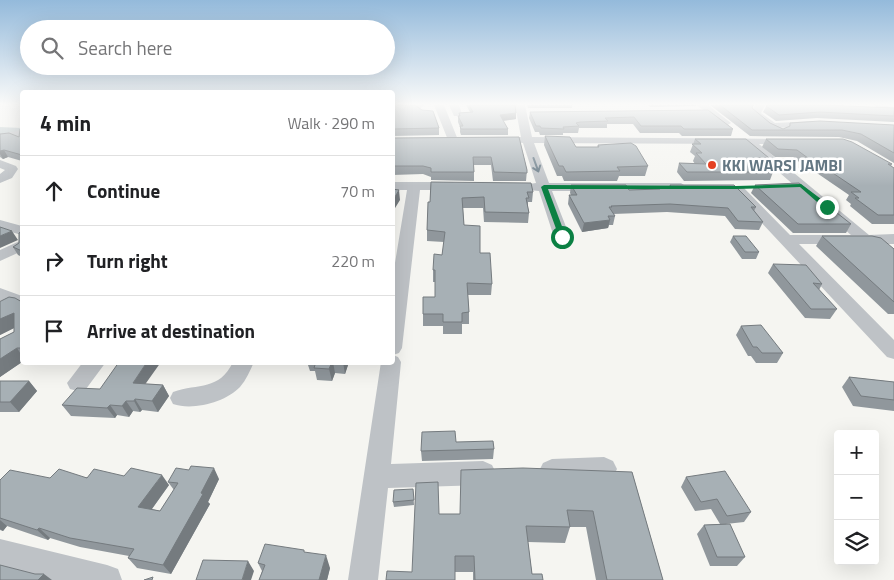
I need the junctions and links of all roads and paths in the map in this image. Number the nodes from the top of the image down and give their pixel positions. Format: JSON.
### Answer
{"nodes":[{"id":1,"x":450,"y":132,"type":"edge"},
{"id":2,"x":526,"y":132,"type":"edge"},
{"id":3,"x":737,"y":132,"type":"edge"},
{"id":4,"x":20,"y":133,"type":"edge"},
{"id":5,"x":0,"y":136,"type":"edge"},
{"id":6,"x":453,"y":140,"type":"edge"},
{"id":7,"x":509,"y":140,"type":"edge"},
{"id":8,"x":527,"y":140,"type":"junction"},
{"id":9,"x":747,"y":140,"type":"junction"},
{"id":10,"x":802,"y":141,"type":"edge"},
{"id":11,"x":0,"y":164,"type":"edge"},
{"id":12,"x":0,"y":179,"type":"edge"},
{"id":13,"x":801,"y":185,"type":"junction"},
{"id":14,"x":395,"y":186,"type":"edge"},
{"id":15,"x":414,"y":186,"type":"junction"},
{"id":16,"x":470,"y":186,"type":"edge"},
{"id":17,"x":783,"y":186,"type":"edge"},
{"id":18,"x":526,"y":187,"type":"edge"},
{"id":19,"x":544,"y":187,"type":"junction"},
{"id":20,"x":698,"y":187,"type":"edge"},
{"id":21,"x":755,"y":187,"type":"edge"},
{"id":22,"x":0,"y":224,"type":"edge"},
{"id":23,"x":20,"y":230,"type":"edge"},
{"id":24,"x":562,"y":237,"type":"dead end"},
{"id":25,"x":865,"y":238,"type":"junction"},
{"id":26,"x":894,"y":239,"type":"edge"},
{"id":27,"x":786,"y":240,"type":"junction"},
{"id":28,"x":20,"y":246,"type":"edge"},
{"id":29,"x":0,"y":256,"type":"edge"},
{"id":30,"x":0,"y":294,"type":"edge"},
{"id":31,"x":20,"y":301,"type":"edge"},
{"id":32,"x":395,"y":326,"type":"edge"},
{"id":33,"x":874,"y":332,"type":"junction"},
{"id":34,"x":894,"y":333,"type":"edge"},
{"id":35,"x":894,"y":352,"type":"edge"},
{"id":36,"x":93,"y":365,"type":"edge"},
{"id":37,"x":242,"y":365,"type":"edge"},
{"id":38,"x":391,"y":365,"type":"edge"},
{"id":39,"x":78,"y":383,"type":"dead end"},
{"id":40,"x":182,"y":398,"type":"dead end"},
{"id":41,"x":604,"y":469,"type":"edge"},
{"id":42,"x":376,"y":476,"type":"junction"},
{"id":43,"x":0,"y":554,"type":"edge"},
{"id":44,"x":107,"y":580,"type":"edge"},
{"id":45,"x":363,"y":580,"type":"edge"}],
"edges":[{"from":1,"to":6,"type":"street"},
{"from":2,"to":8,"type":"street"},
{"from":3,"to":9,"type":"street"},
{"from":4,"to":5,"type":"street"},
{"from":7,"to":8,"type":"street"},
{"from":8,"to":9,"type":"street"},
{"from":8,"to":19,"type":"street","one_way":true},
{"from":9,"to":10,"type":"street"},
{"from":9,"to":13,"type":"street"},
{"from":11,"to":12,"type":"street"},
{"from":13,"to":17,"type":"street"},
{"from":13,"to":25,"type":"street"},
{"from":14,"to":15,"type":"street"},
{"from":15,"to":16,"type":"street"},
{"from":15,"to":32,"type":"street"},
{"from":18,"to":19,"type":"street"},
{"from":19,"to":20,"type":"street"},
{"from":19,"to":24,"type":"street"},
{"from":21,"to":27,"type":"street"},
{"from":22,"to":23,"type":"street"},
{"from":25,"to":26,"type":"street"},
{"from":25,"to":27,"type":"street"},
{"from":27,"to":33,"type":"street"},
{"from":28,"to":29,"type":"street"},
{"from":30,"to":31,"type":"street"},
{"from":33,"to":34,"type":"street"},
{"from":33,"to":35,"type":"street"},
{"from":36,"to":39,"type":"street"},
{"from":37,"to":40,"type":"street"},
{"from":38,"to":42,"type":"street"},
{"from":41,"to":42,"type":"street"},
{"from":42,"to":45,"type":"street"},
{"from":43,"to":44,"type":"street"}]}
